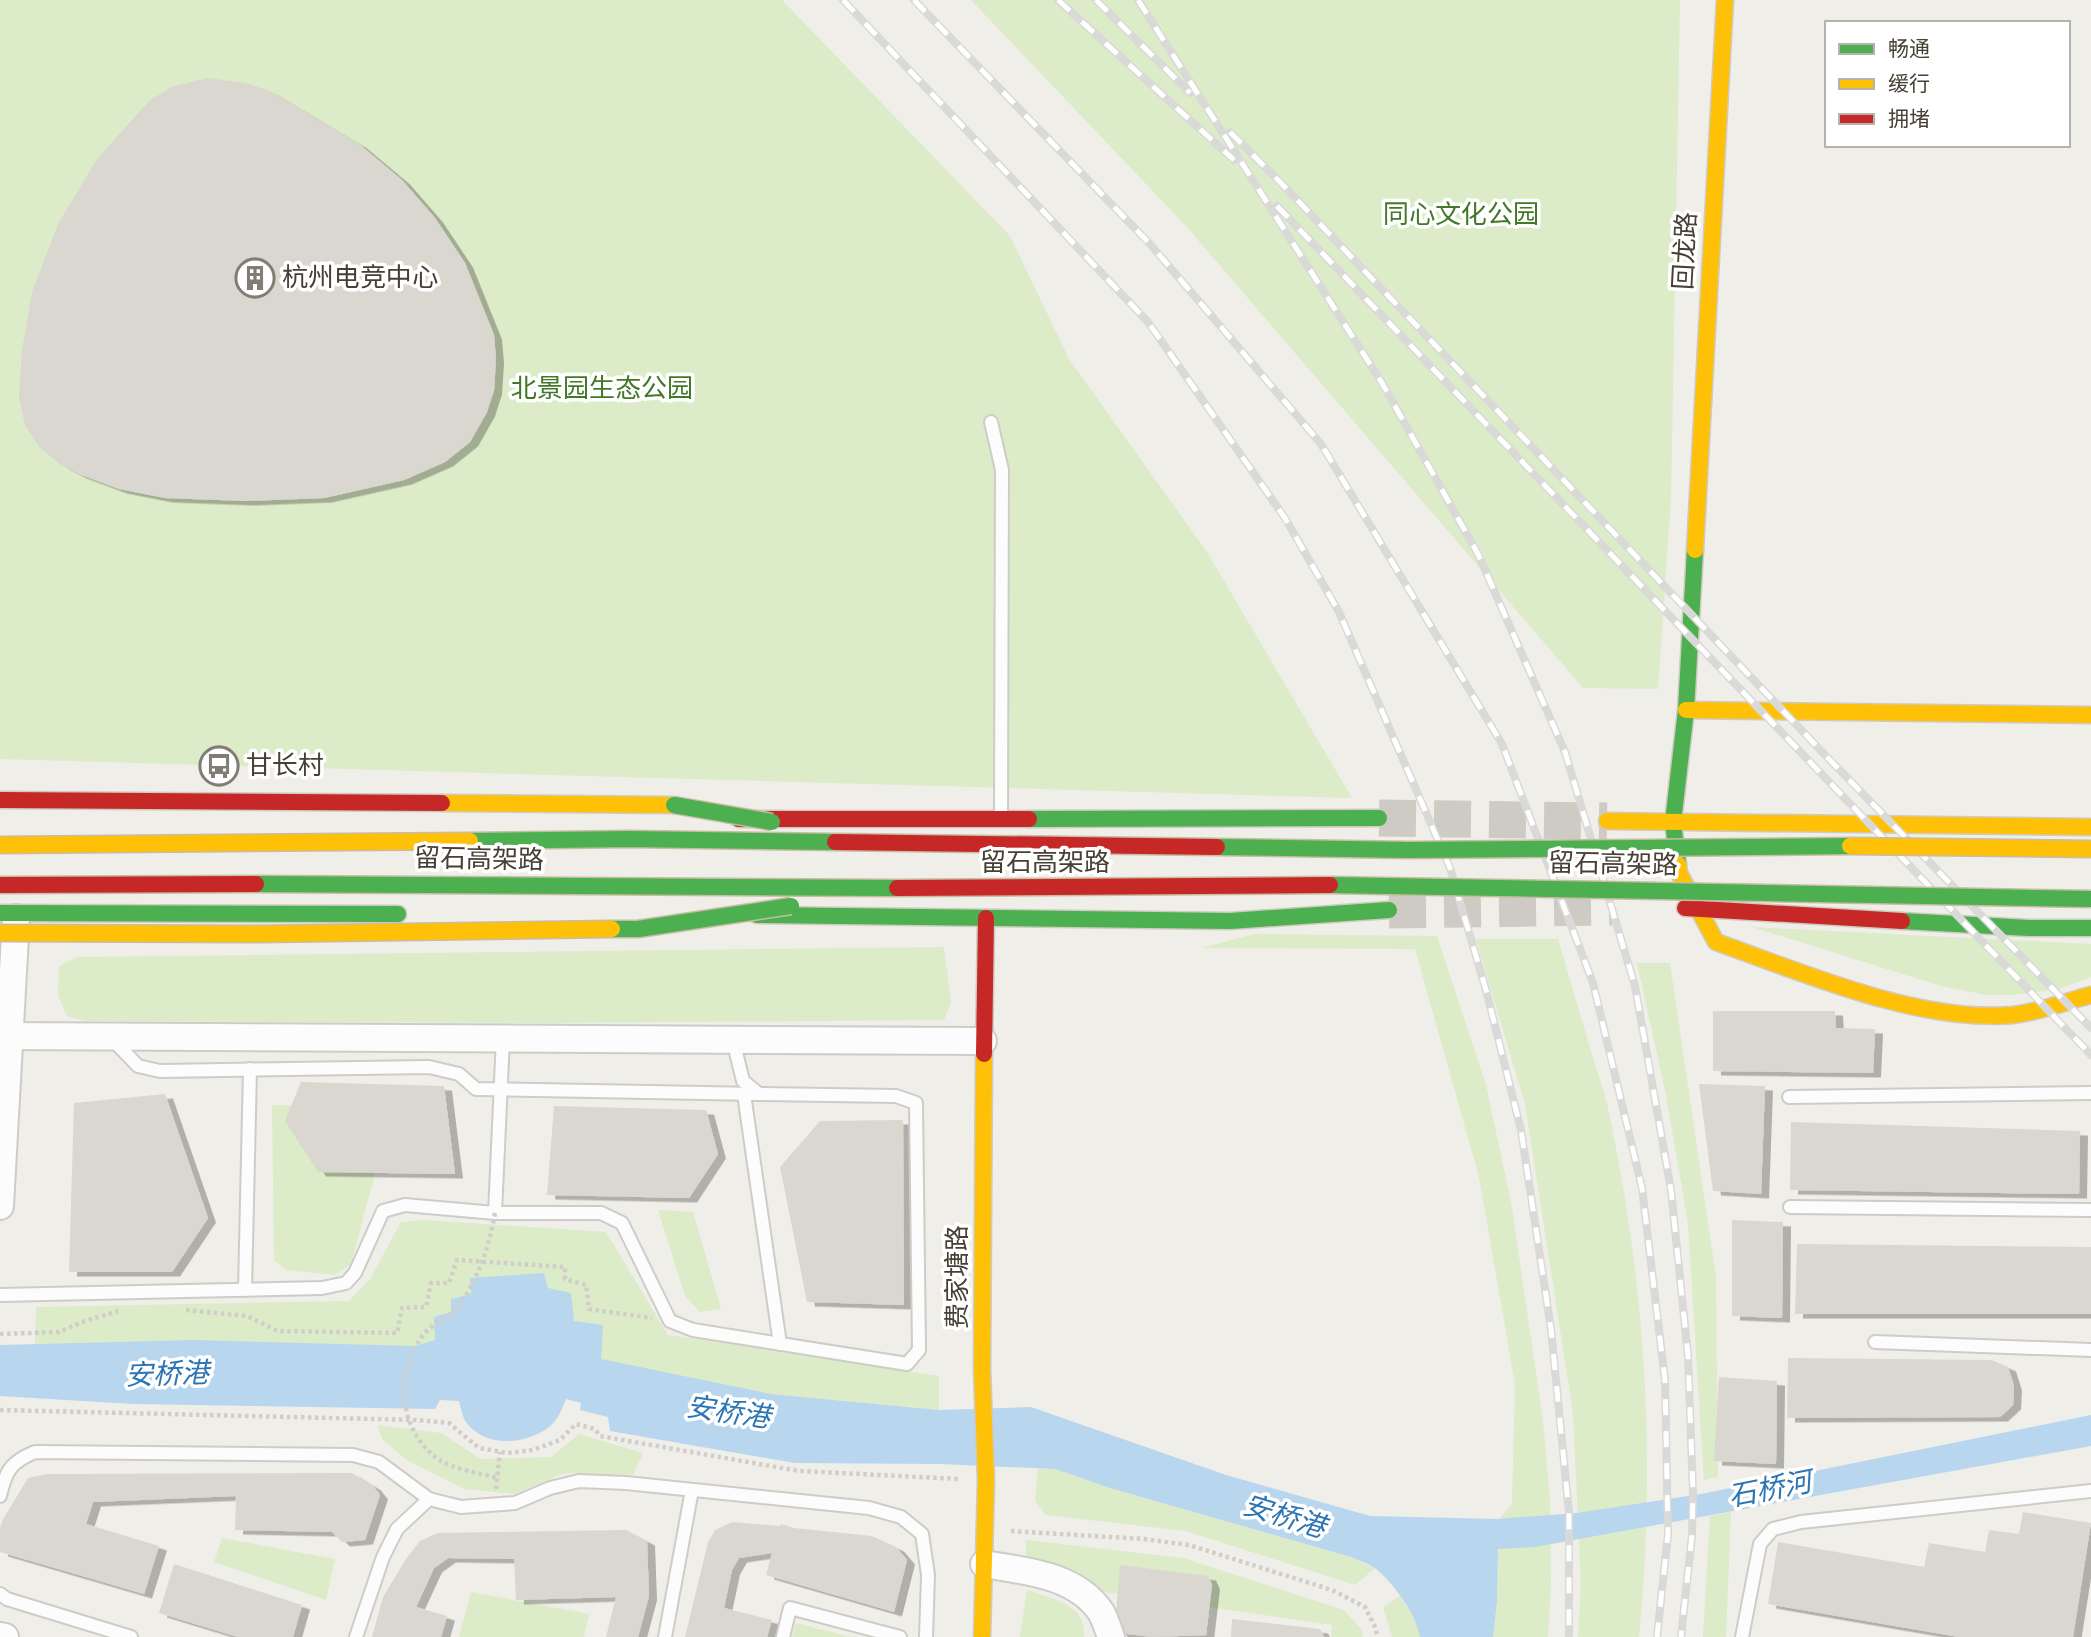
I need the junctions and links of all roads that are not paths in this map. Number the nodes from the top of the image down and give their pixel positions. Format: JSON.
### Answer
{"nodes":[{"id":1,"x":1725,"y":0,"type":"edge"},
{"id":2,"x":991,"y":422,"type":"dead end"},
{"id":3,"x":1686,"y":710,"type":"junction"},
{"id":4,"x":2091,"y":715,"type":"edge"},
{"id":5,"x":0,"y":800,"type":"edge"},
{"id":6,"x":1379,"y":818,"type":"tunnel mouth"},
{"id":7,"x":1001,"y":819,"type":"junction"},
{"id":8,"x":601,"y":820,"type":"dead end"},
{"id":9,"x":1607,"y":821,"type":"tunnel mouth"},
{"id":10,"x":1673,"y":822,"type":"junction"},
{"id":11,"x":2091,"y":827,"type":"edge"},
{"id":12,"x":895,"y":842,"type":"junction"},
{"id":13,"x":0,"y":845,"type":"edge"},
{"id":14,"x":2091,"y":849,"type":"edge"},
{"id":15,"x":0,"y":885,"type":"edge"},
{"id":16,"x":902,"y":888,"type":"junction"},
{"id":17,"x":2091,"y":899,"type":"edge"},
{"id":18,"x":1659,"y":906,"type":"dead end"},
{"id":19,"x":1698,"y":909,"type":"junction"},
{"id":20,"x":1389,"y":910,"type":"tunnel mouth"},
{"id":21,"x":414,"y":914,"type":"dead end"},
{"id":22,"x":526,"y":914,"type":"dead end"},
{"id":23,"x":986,"y":918,"type":"junction"},
{"id":24,"x":5,"y":919,"type":"edge"},
{"id":25,"x":2091,"y":928,"type":"edge"},
{"id":26,"x":2091,"y":995,"type":"edge"},
{"id":27,"x":5,"y":1036,"type":"edge"},
{"id":28,"x":110,"y":1036,"type":"junction"},
{"id":29,"x":503,"y":1038,"type":"junction"},
{"id":30,"x":733,"y":1040,"type":"junction"},
{"id":31,"x":983,"y":1041,"type":"junction"},
{"id":32,"x":250,"y":1069,"type":"junction"},
{"id":33,"x":500,"y":1090,"type":"junction"},
{"id":34,"x":2091,"y":1093,"type":"edge"},
{"id":35,"x":744,"y":1094,"type":"junction"},
{"id":36,"x":759,"y":1094,"type":"junction"},
{"id":37,"x":1789,"y":1097,"type":"dead end"},
{"id":38,"x":0,"y":1206,"type":"edge"},
{"id":39,"x":1790,"y":1207,"type":"dead end"},
{"id":40,"x":2091,"y":1210,"type":"edge"},
{"id":41,"x":495,"y":1213,"type":"junction"},
{"id":42,"x":245,"y":1290,"type":"junction"},
{"id":43,"x":0,"y":1295,"type":"edge"},
{"id":44,"x":1875,"y":1342,"type":"dead end"},
{"id":45,"x":780,"y":1344,"type":"junction"},
{"id":46,"x":2091,"y":1350,"type":"edge"},
{"id":47,"x":692,"y":1490,"type":"junction"},
{"id":48,"x":2091,"y":1490,"type":"edge"},
{"id":49,"x":0,"y":1496,"type":"edge"},
{"id":50,"x":429,"y":1499,"type":"junction"},
{"id":51,"x":984,"y":1564,"type":"junction"},
{"id":52,"x":0,"y":1594,"type":"edge"},
{"id":53,"x":131,"y":1637,"type":"edge"},
{"id":54,"x":356,"y":1637,"type":"edge"},
{"id":55,"x":665,"y":1637,"type":"edge"},
{"id":56,"x":783,"y":1637,"type":"edge"},
{"id":57,"x":900,"y":1637,"type":"edge"},
{"id":58,"x":926,"y":1637,"type":"edge"},
{"id":59,"x":982,"y":1637,"type":"edge"},
{"id":60,"x":1111,"y":1637,"type":"edge"},
{"id":61,"x":1742,"y":1637,"type":"edge"}],
"edges":[{"from":1,"to":3,"type":"main road","name":"回龙路"},
{"from":2,"to":7,"type":"lane"},
{"from":3,"to":4,"type":"main road"},
{"from":3,"to":10,"type":"main road","name":"回龙路"},
{"from":5,"to":12,"type":"main road","bridge":true},
{"from":6,"to":7,"type":"main road"},
{"from":7,"to":8,"type":"main road"},
{"from":9,"to":10,"type":"main road"},
{"from":10,"to":11,"type":"main road"},
{"from":10,"to":19,"type":"main road","name":"回龙路"},
{"from":12,"to":13,"type":"main road","name":"留石高架路","bridge":true},
{"from":12,"to":14,"type":"main road","name":"留石高架路","bridge":true},
{"from":15,"to":16,"type":"main road","name":"留石高架路","bridge":true},
{"from":16,"to":17,"type":"main road","name":"留石高架路","bridge":true},
{"from":16,"to":24,"type":"main road","bridge":true},
{"from":18,"to":19,"type":"main road"},
{"from":19,"to":25,"type":"main road"},
{"from":19,"to":26,"type":"main road","name":"回龙路"},
{"from":20,"to":23,"type":"main road"},
{"from":21,"to":24,"type":"main road"},
{"from":22,"to":23,"type":"main road"},
{"from":23,"to":31,"type":"main road","name":"费家塘路"},
{"from":24,"to":27,"type":"street"},
{"from":27,"to":28,"type":"street"},
{"from":27,"to":38,"type":"street"},
{"from":28,"to":29,"type":"street"},
{"from":28,"to":32,"type":"lane"},
{"from":29,"to":30,"type":"street"},
{"from":29,"to":33,"type":"lane"},
{"from":30,"to":31,"type":"street"},
{"from":30,"to":36,"type":"lane"},
{"from":31,"to":51,"type":"main road","name":"费家塘路"},
{"from":32,"to":33,"type":"lane"},
{"from":32,"to":42,"type":"lane"},
{"from":33,"to":35,"type":"lane"},
{"from":33,"to":41,"type":"lane"},
{"from":34,"to":37,"type":"lane"},
{"from":35,"to":36,"type":"lane"},
{"from":35,"to":45,"type":"lane"},
{"from":36,"to":45,"type":"lane"},
{"from":39,"to":40,"type":"lane"},
{"from":41,"to":42,"type":"lane"},
{"from":41,"to":45,"type":"lane"},
{"from":42,"to":43,"type":"lane"},
{"from":44,"to":46,"type":"lane"},
{"from":47,"to":50,"type":"lane"},
{"from":47,"to":55,"type":"lane"},
{"from":47,"to":58,"type":"lane"},
{"from":48,"to":61,"type":"lane"},
{"from":49,"to":50,"type":"lane"},
{"from":50,"to":54,"type":"lane"},
{"from":51,"to":59,"type":"main road","name":"费家塘路"},
{"from":51,"to":60,"type":"street"},
{"from":52,"to":53,"type":"lane"},
{"from":56,"to":57,"type":"lane"}]}
